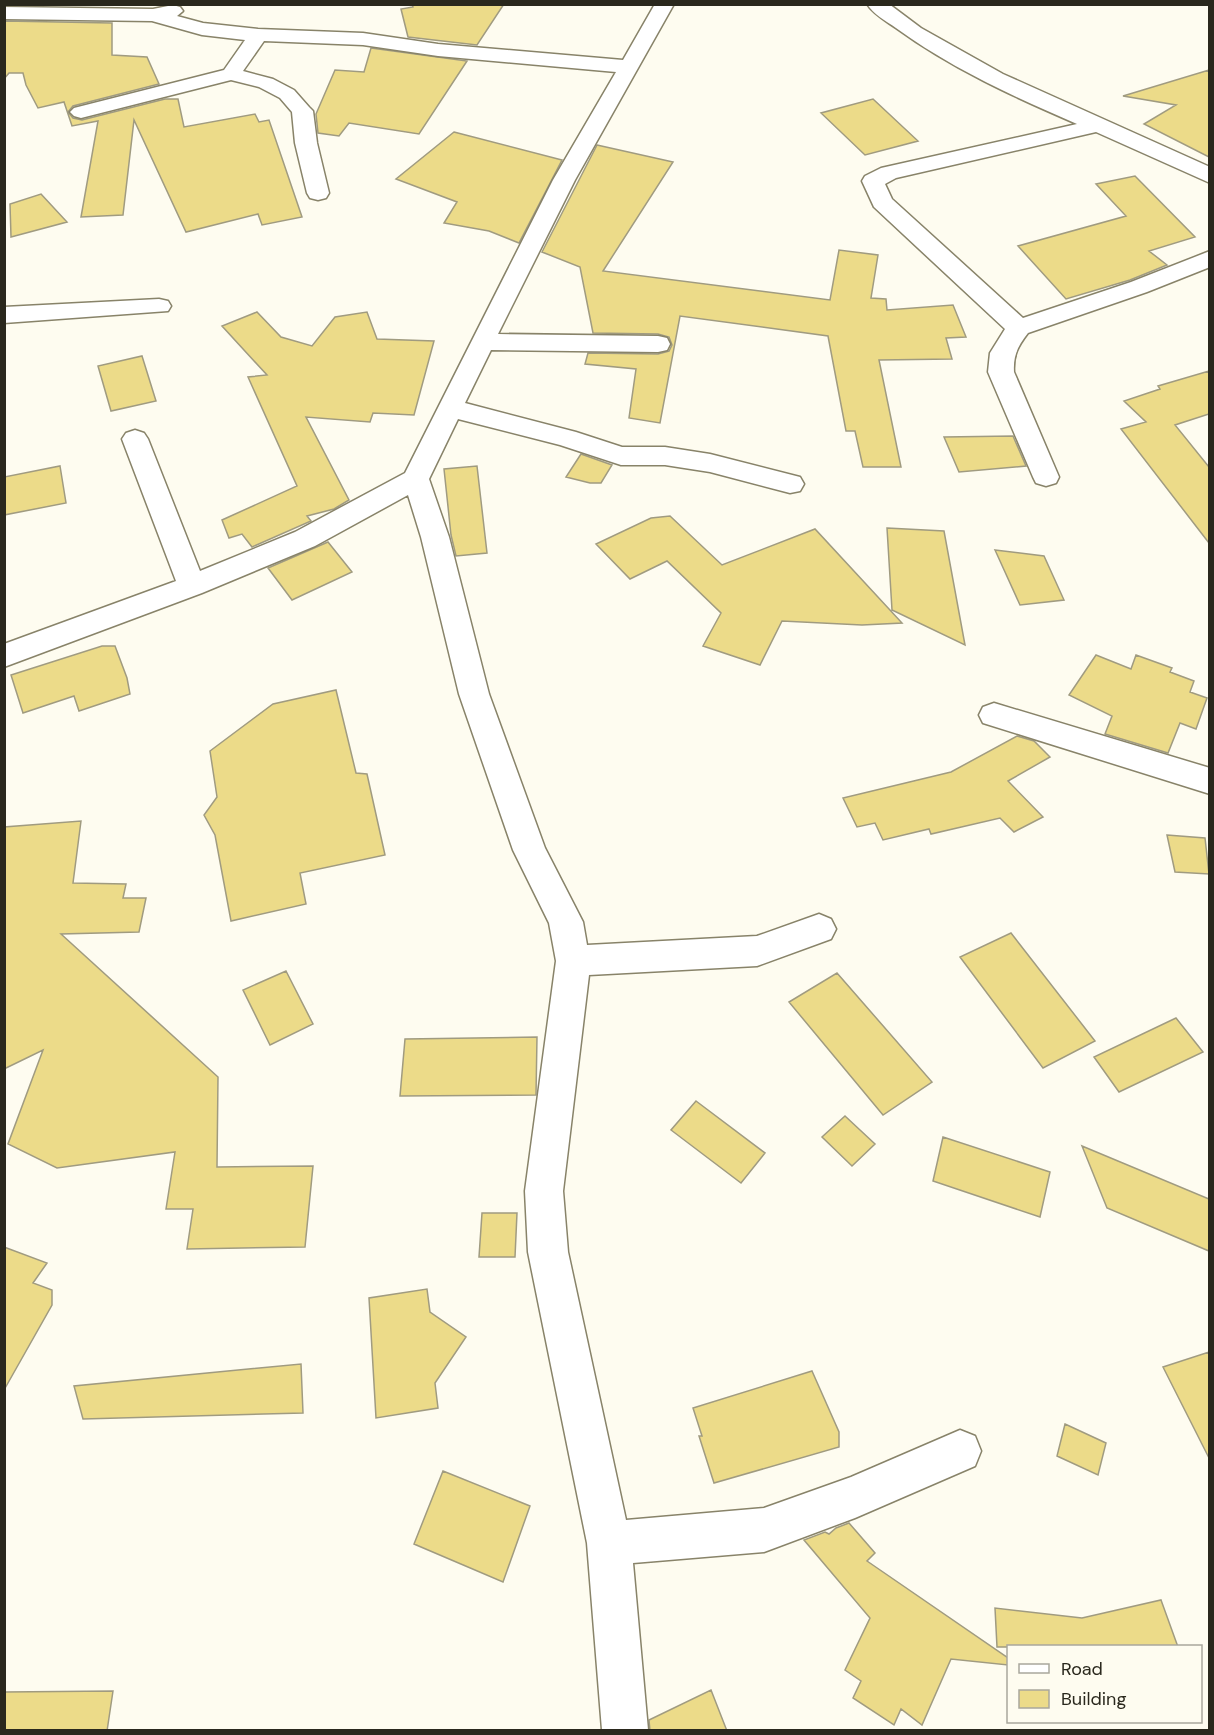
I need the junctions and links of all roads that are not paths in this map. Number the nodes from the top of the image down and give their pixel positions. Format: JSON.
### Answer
{"nodes":[{"id":1,"x":183,"y":4,"type":"edge"},
{"id":2,"x":665,"y":4,"type":"edge"},
{"id":3,"x":876,"y":4,"type":"edge"},
{"id":4,"x":4,"y":13,"type":"edge"},
{"id":5,"x":153,"y":15,"type":"junction"},
{"id":6,"x":258,"y":35,"type":"junction"},
{"id":7,"x":629,"y":67,"type":"junction"},
{"id":8,"x":231,"y":74,"type":"junction"},
{"id":9,"x":81,"y":112,"type":"dead end"},
{"id":10,"x":1100,"y":125,"type":"junction"},
{"id":11,"x":1209,"y":176,"type":"edge"},
{"id":12,"x":318,"y":193,"type":"dead end"},
{"id":13,"x":1209,"y":258,"type":"edge"},
{"id":14,"x":159,"y":306,"type":"dead end"},
{"id":15,"x":4,"y":315,"type":"edge"},
{"id":16,"x":1019,"y":328,"type":"junction"},
{"id":17,"x":482,"y":342,"type":"junction"},
{"id":18,"x":658,"y":344,"type":"dead end"},
{"id":19,"x":450,"y":408,"type":"junction"},
{"id":20,"x":135,"y":439,"type":"dead end"},
{"id":21,"x":1046,"y":477,"type":"dead end"},
{"id":22,"x":416,"y":478,"type":"junction"},
{"id":23,"x":790,"y":484,"type":"dead end"},
{"id":24,"x":192,"y":586,"type":"junction"},
{"id":25,"x":4,"y":656,"type":"edge"},
{"id":26,"x":994,"y":715,"type":"dead end"},
{"id":27,"x":1209,"y":781,"type":"edge"},
{"id":28,"x":819,"y":929,"type":"dead end"},
{"id":29,"x":573,"y":961,"type":"junction"},
{"id":30,"x":960,"y":1451,"type":"dead end"},
{"id":31,"x":609,"y":1543,"type":"junction"},
{"id":32,"x":625,"y":1731,"type":"edge"}],
"edges":[{"from":1,"to":5,"type":"street"},
{"from":2,"to":7,"type":"street"},
{"from":3,"to":10,"type":"street"},
{"from":4,"to":5,"type":"street"},
{"from":5,"to":6,"type":"street"},
{"from":6,"to":7,"type":"street"},
{"from":6,"to":8,"type":"street"},
{"from":7,"to":17,"type":"street"},
{"from":8,"to":9,"type":"street"},
{"from":8,"to":12,"type":"street"},
{"from":10,"to":11,"type":"street"},
{"from":10,"to":16,"type":"street"},
{"from":13,"to":16,"type":"street"},
{"from":14,"to":15,"type":"street"},
{"from":16,"to":21,"type":"street"},
{"from":17,"to":18,"type":"street"},
{"from":17,"to":19,"type":"street"},
{"from":19,"to":22,"type":"street"},
{"from":19,"to":23,"type":"street"},
{"from":20,"to":24,"type":"street"},
{"from":22,"to":24,"type":"street"},
{"from":22,"to":29,"type":"street"},
{"from":24,"to":25,"type":"street"},
{"from":26,"to":27,"type":"street"},
{"from":28,"to":29,"type":"street"},
{"from":29,"to":31,"type":"street"},
{"from":30,"to":31,"type":"street"},
{"from":31,"to":32,"type":"street"}]}
